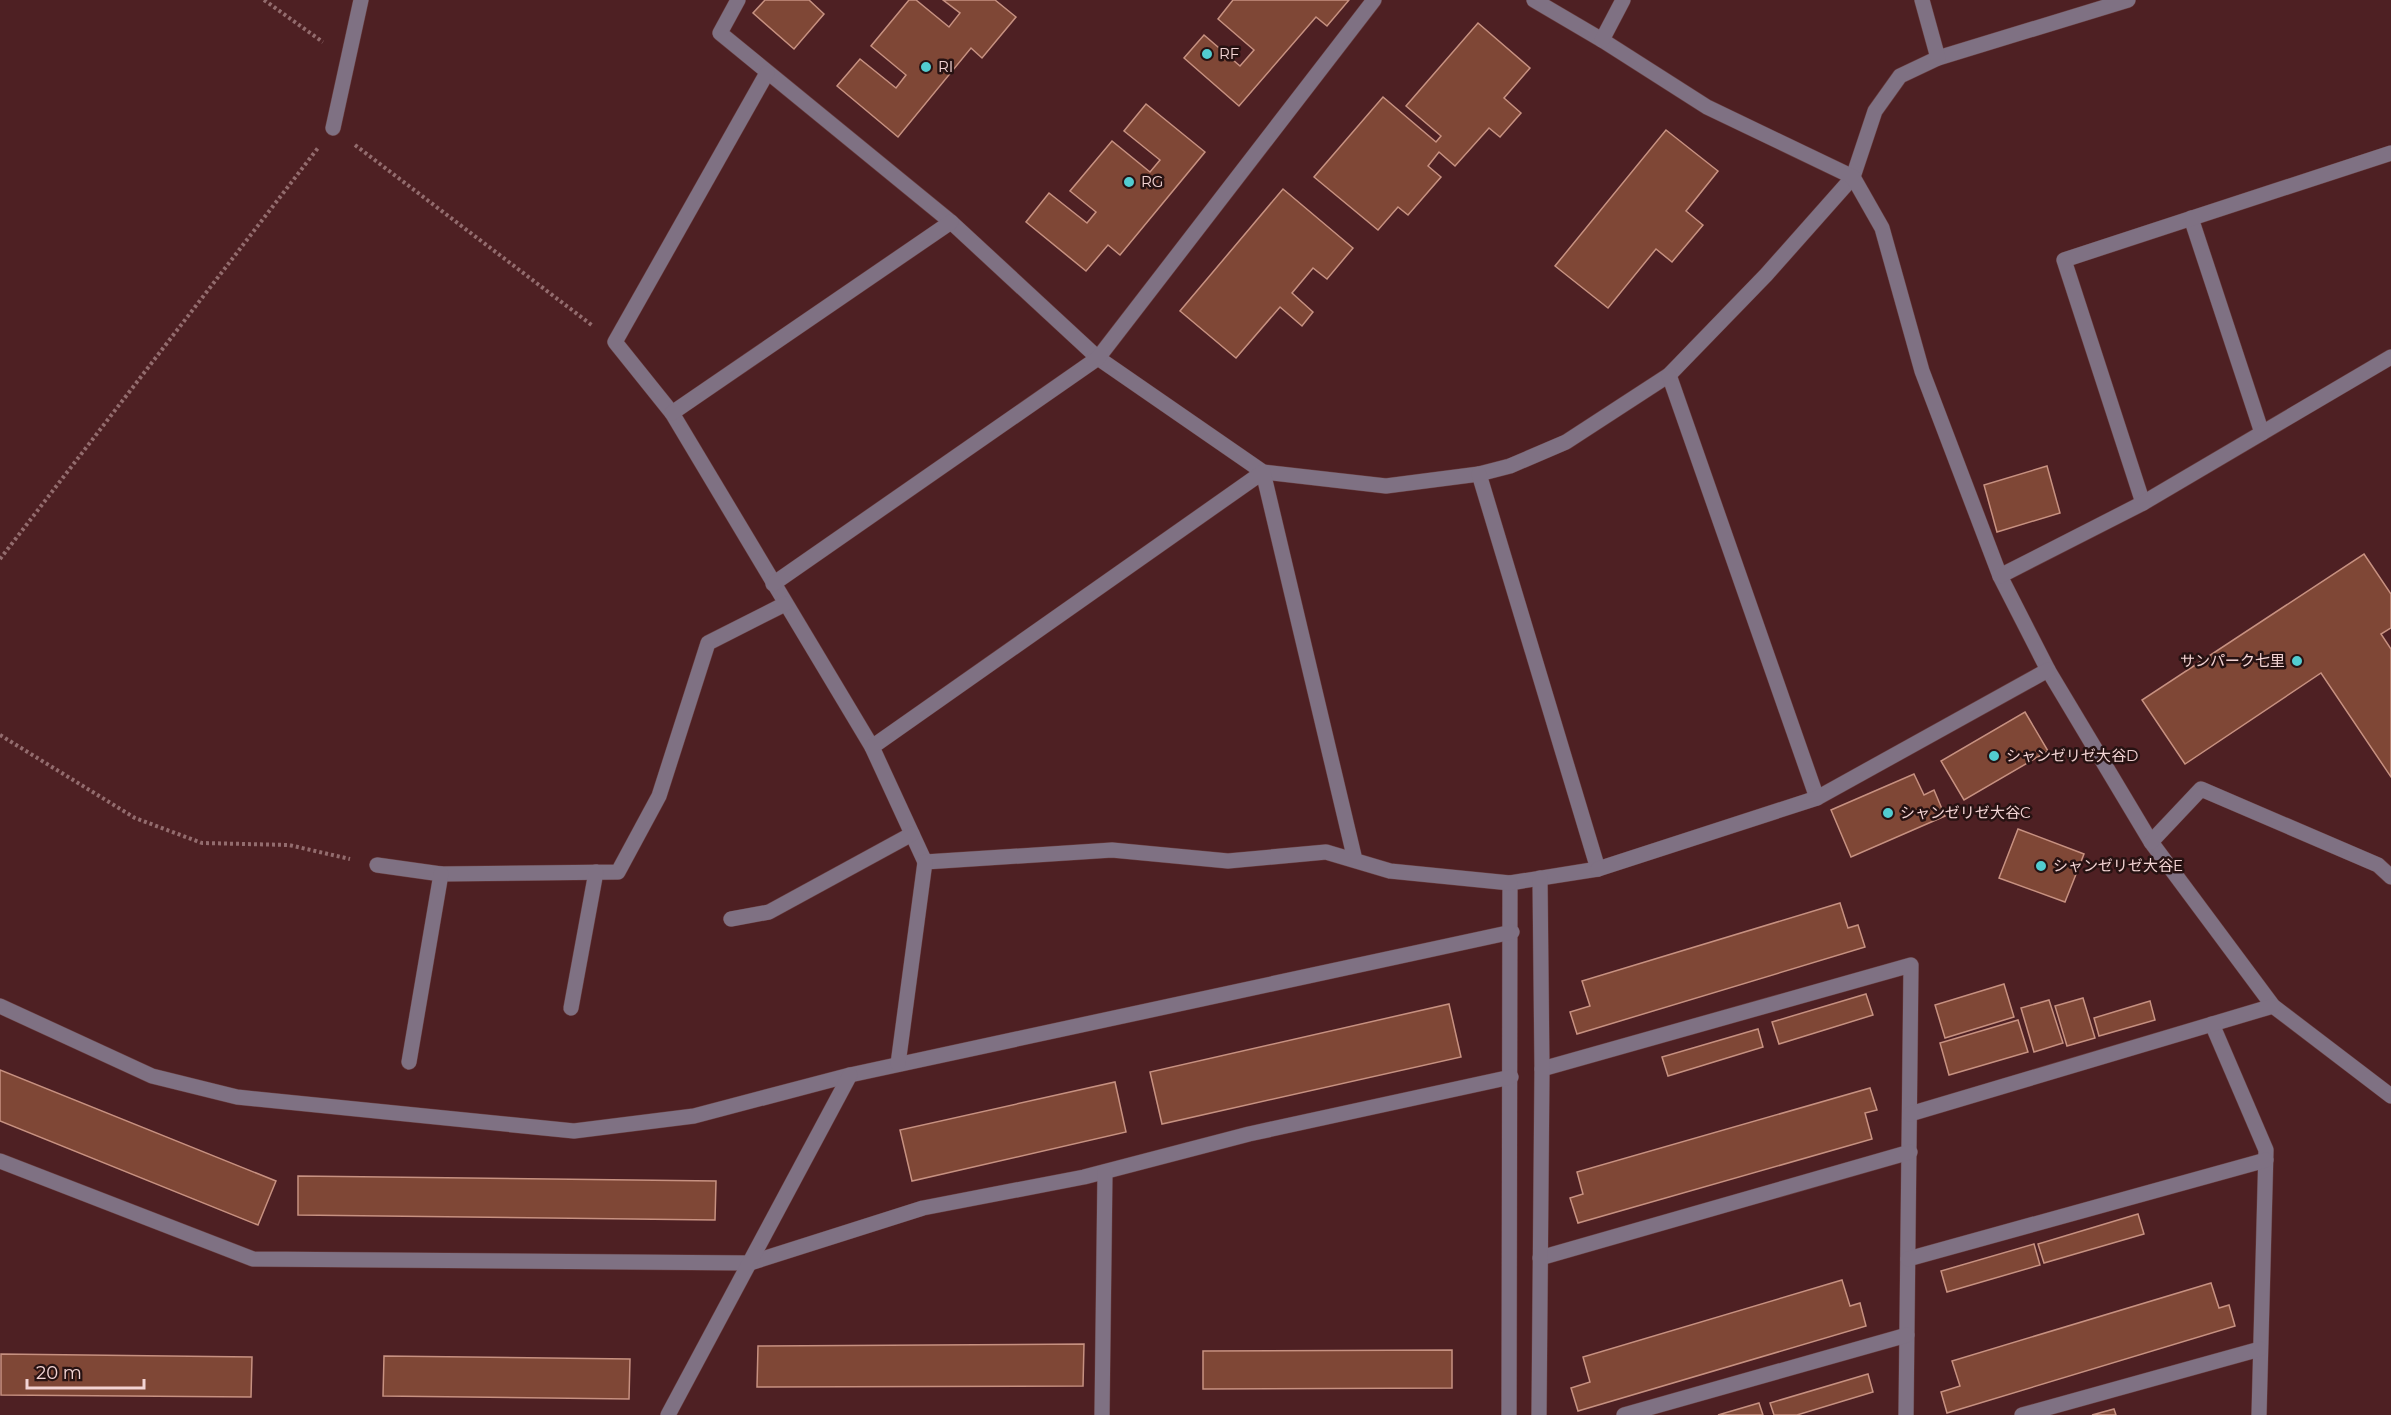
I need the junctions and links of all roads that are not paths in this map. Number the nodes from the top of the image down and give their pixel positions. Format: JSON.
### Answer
{"nodes":[{"id":1,"x":361,"y":0,"type":"edge"},
{"id":2,"x":738,"y":0,"type":"edge"},
{"id":3,"x":1374,"y":0,"type":"edge"},
{"id":4,"x":1534,"y":0,"type":"edge"},
{"id":5,"x":1623,"y":0,"type":"edge"},
{"id":6,"x":1922,"y":0,"type":"edge"},
{"id":7,"x":2128,"y":0,"type":"edge"},
{"id":8,"x":2090,"y":6,"type":"edge"},
{"id":9,"x":1602,"y":40,"type":"junction"},
{"id":10,"x":1938,"y":58,"type":"junction"},
{"id":11,"x":767,"y":73,"type":"junction"},
{"id":12,"x":333,"y":128,"type":"road end"},
{"id":13,"x":2391,"y":153,"type":"edge"},
{"id":14,"x":1853,"y":177,"type":"junction"},
{"id":15,"x":2191,"y":219,"type":"junction"},
{"id":16,"x":951,"y":222,"type":"junction"},
{"id":17,"x":2391,"y":357,"type":"edge"},
{"id":18,"x":1098,"y":358,"type":"junction"},
{"id":19,"x":1669,"y":375,"type":"junction"},
{"id":20,"x":672,"y":413,"type":"junction"},
{"id":21,"x":2262,"y":433,"type":"junction"},
{"id":22,"x":1263,"y":472,"type":"junction"},
{"id":23,"x":1479,"y":474,"type":"junction"},
{"id":24,"x":2143,"y":502,"type":"junction"},
{"id":25,"x":2000,"y":576,"type":"junction"},
{"id":26,"x":773,"y":584,"type":"junction"},
{"id":27,"x":785,"y":603,"type":"junction"},
{"id":28,"x":2048,"y":670,"type":"junction"},
{"id":29,"x":872,"y":747,"type":"junction"},
{"id":30,"x":1817,"y":798,"type":"junction"},
{"id":31,"x":912,"y":834,"type":"junction"},
{"id":32,"x":2151,"y":842,"type":"junction"},
{"id":33,"x":1354,"y":860,"type":"junction"},
{"id":34,"x":925,"y":862,"type":"junction"},
{"id":35,"x":377,"y":865,"type":"road end"},
{"id":36,"x":1598,"y":869,"type":"junction"},
{"id":37,"x":596,"y":873,"type":"junction"},
{"id":38,"x":441,"y":874,"type":"junction"},
{"id":39,"x":2391,"y":877,"type":"edge"},
{"id":40,"x":1540,"y":878,"type":"junction"},
{"id":41,"x":1510,"y":883,"type":"junction"},
{"id":42,"x":731,"y":919,"type":"dead end"},
{"id":43,"x":1512,"y":932,"type":"junction"},
{"id":44,"x":0,"y":1006,"type":"edge"},
{"id":45,"x":2273,"y":1006,"type":"junction"},
{"id":46,"x":571,"y":1008,"type":"dead end"},
{"id":47,"x":2212,"y":1024,"type":"junction"},
{"id":48,"x":410,"y":1062,"type":"dead end"},
{"id":49,"x":898,"y":1064,"type":"junction"},
{"id":50,"x":1542,"y":1069,"type":"junction"},
{"id":51,"x":850,"y":1075,"type":"junction"},
{"id":52,"x":1511,"y":1077,"type":"junction"},
{"id":53,"x":2391,"y":1096,"type":"edge"},
{"id":54,"x":1910,"y":1114,"type":"junction"},
{"id":55,"x":1910,"y":1152,"type":"junction"},
{"id":56,"x":2266,"y":1160,"type":"junction"},
{"id":57,"x":0,"y":1161,"type":"edge"},
{"id":58,"x":1105,"y":1172,"type":"junction"},
{"id":59,"x":1540,"y":1257,"type":"junction"},
{"id":60,"x":1908,"y":1259,"type":"junction"},
{"id":61,"x":750,"y":1263,"type":"junction"},
{"id":62,"x":1907,"y":1335,"type":"junction"},
{"id":63,"x":2260,"y":1349,"type":"junction"},
{"id":64,"x":668,"y":1415,"type":"edge"},
{"id":65,"x":1102,"y":1415,"type":"edge"},
{"id":66,"x":1509,"y":1415,"type":"edge"},
{"id":67,"x":1539,"y":1415,"type":"edge"},
{"id":68,"x":1624,"y":1415,"type":"edge"},
{"id":69,"x":1906,"y":1415,"type":"edge"},
{"id":70,"x":2022,"y":1415,"type":"edge"},
{"id":71,"x":2259,"y":1415,"type":"edge"}],
"edges":[{"from":1,"to":12,"type":"street"},
{"from":2,"to":11,"type":"street"},
{"from":3,"to":18,"type":"street"},
{"from":4,"to":9,"type":"street"},
{"from":5,"to":9,"type":"street"},
{"from":6,"to":10,"type":"street"},
{"from":7,"to":8,"type":"street"},
{"from":8,"to":10,"type":"street"},
{"from":9,"to":14,"type":"street"},
{"from":10,"to":14,"type":"street"},
{"from":11,"to":16,"type":"street"},
{"from":11,"to":20,"type":"street"},
{"from":13,"to":15,"type":"street"},
{"from":14,"to":19,"type":"street"},
{"from":14,"to":25,"type":"street"},
{"from":15,"to":21,"type":"street"},
{"from":15,"to":24,"type":"street"},
{"from":16,"to":18,"type":"street"},
{"from":16,"to":20,"type":"street"},
{"from":17,"to":21,"type":"street"},
{"from":18,"to":22,"type":"street"},
{"from":18,"to":26,"type":"street"},
{"from":19,"to":23,"type":"street"},
{"from":19,"to":30,"type":"street"},
{"from":20,"to":26,"type":"street"},
{"from":21,"to":24,"type":"street"},
{"from":22,"to":23,"type":"street"},
{"from":22,"to":29,"type":"street"},
{"from":22,"to":33,"type":"street"},
{"from":23,"to":36,"type":"street"},
{"from":24,"to":25,"type":"street"},
{"from":25,"to":28,"type":"street"},
{"from":26,"to":27,"type":"street"},
{"from":27,"to":29,"type":"street"},
{"from":27,"to":37,"type":"street"},
{"from":28,"to":30,"type":"street"},
{"from":28,"to":32,"type":"street"},
{"from":29,"to":31,"type":"street"},
{"from":30,"to":36,"type":"street"},
{"from":31,"to":34,"type":"street"},
{"from":31,"to":42,"type":"street"},
{"from":32,"to":39,"type":"street"},
{"from":32,"to":45,"type":"street"},
{"from":33,"to":34,"type":"street"},
{"from":33,"to":41,"type":"street"},
{"from":34,"to":49,"type":"street"},
{"from":35,"to":38,"type":"street"},
{"from":36,"to":40,"type":"street"},
{"from":37,"to":38,"type":"street"},
{"from":37,"to":46,"type":"street"},
{"from":38,"to":48,"type":"street"},
{"from":40,"to":41,"type":"street"},
{"from":40,"to":50,"type":"street"},
{"from":41,"to":43,"type":"street"},
{"from":43,"to":49,"type":"street"},
{"from":43,"to":52,"type":"street"},
{"from":44,"to":51,"type":"street"},
{"from":45,"to":47,"type":"street"},
{"from":45,"to":53,"type":"street"},
{"from":47,"to":54,"type":"street"},
{"from":47,"to":56,"type":"street"},
{"from":49,"to":51,"type":"street"},
{"from":50,"to":54,"type":"street"},
{"from":50,"to":59,"type":"street"},
{"from":51,"to":61,"type":"street"},
{"from":52,"to":58,"type":"street"},
{"from":52,"to":66,"type":"street"},
{"from":54,"to":55,"type":"street"},
{"from":55,"to":59,"type":"street"},
{"from":55,"to":60,"type":"street"},
{"from":56,"to":60,"type":"street"},
{"from":56,"to":63,"type":"street"},
{"from":57,"to":61,"type":"street"},
{"from":58,"to":61,"type":"street"},
{"from":58,"to":65,"type":"street"},
{"from":59,"to":67,"type":"street"},
{"from":60,"to":62,"type":"street"},
{"from":61,"to":64,"type":"street"},
{"from":62,"to":68,"type":"street"},
{"from":62,"to":69,"type":"street"},
{"from":63,"to":70,"type":"street"},
{"from":63,"to":71,"type":"street"}]}
